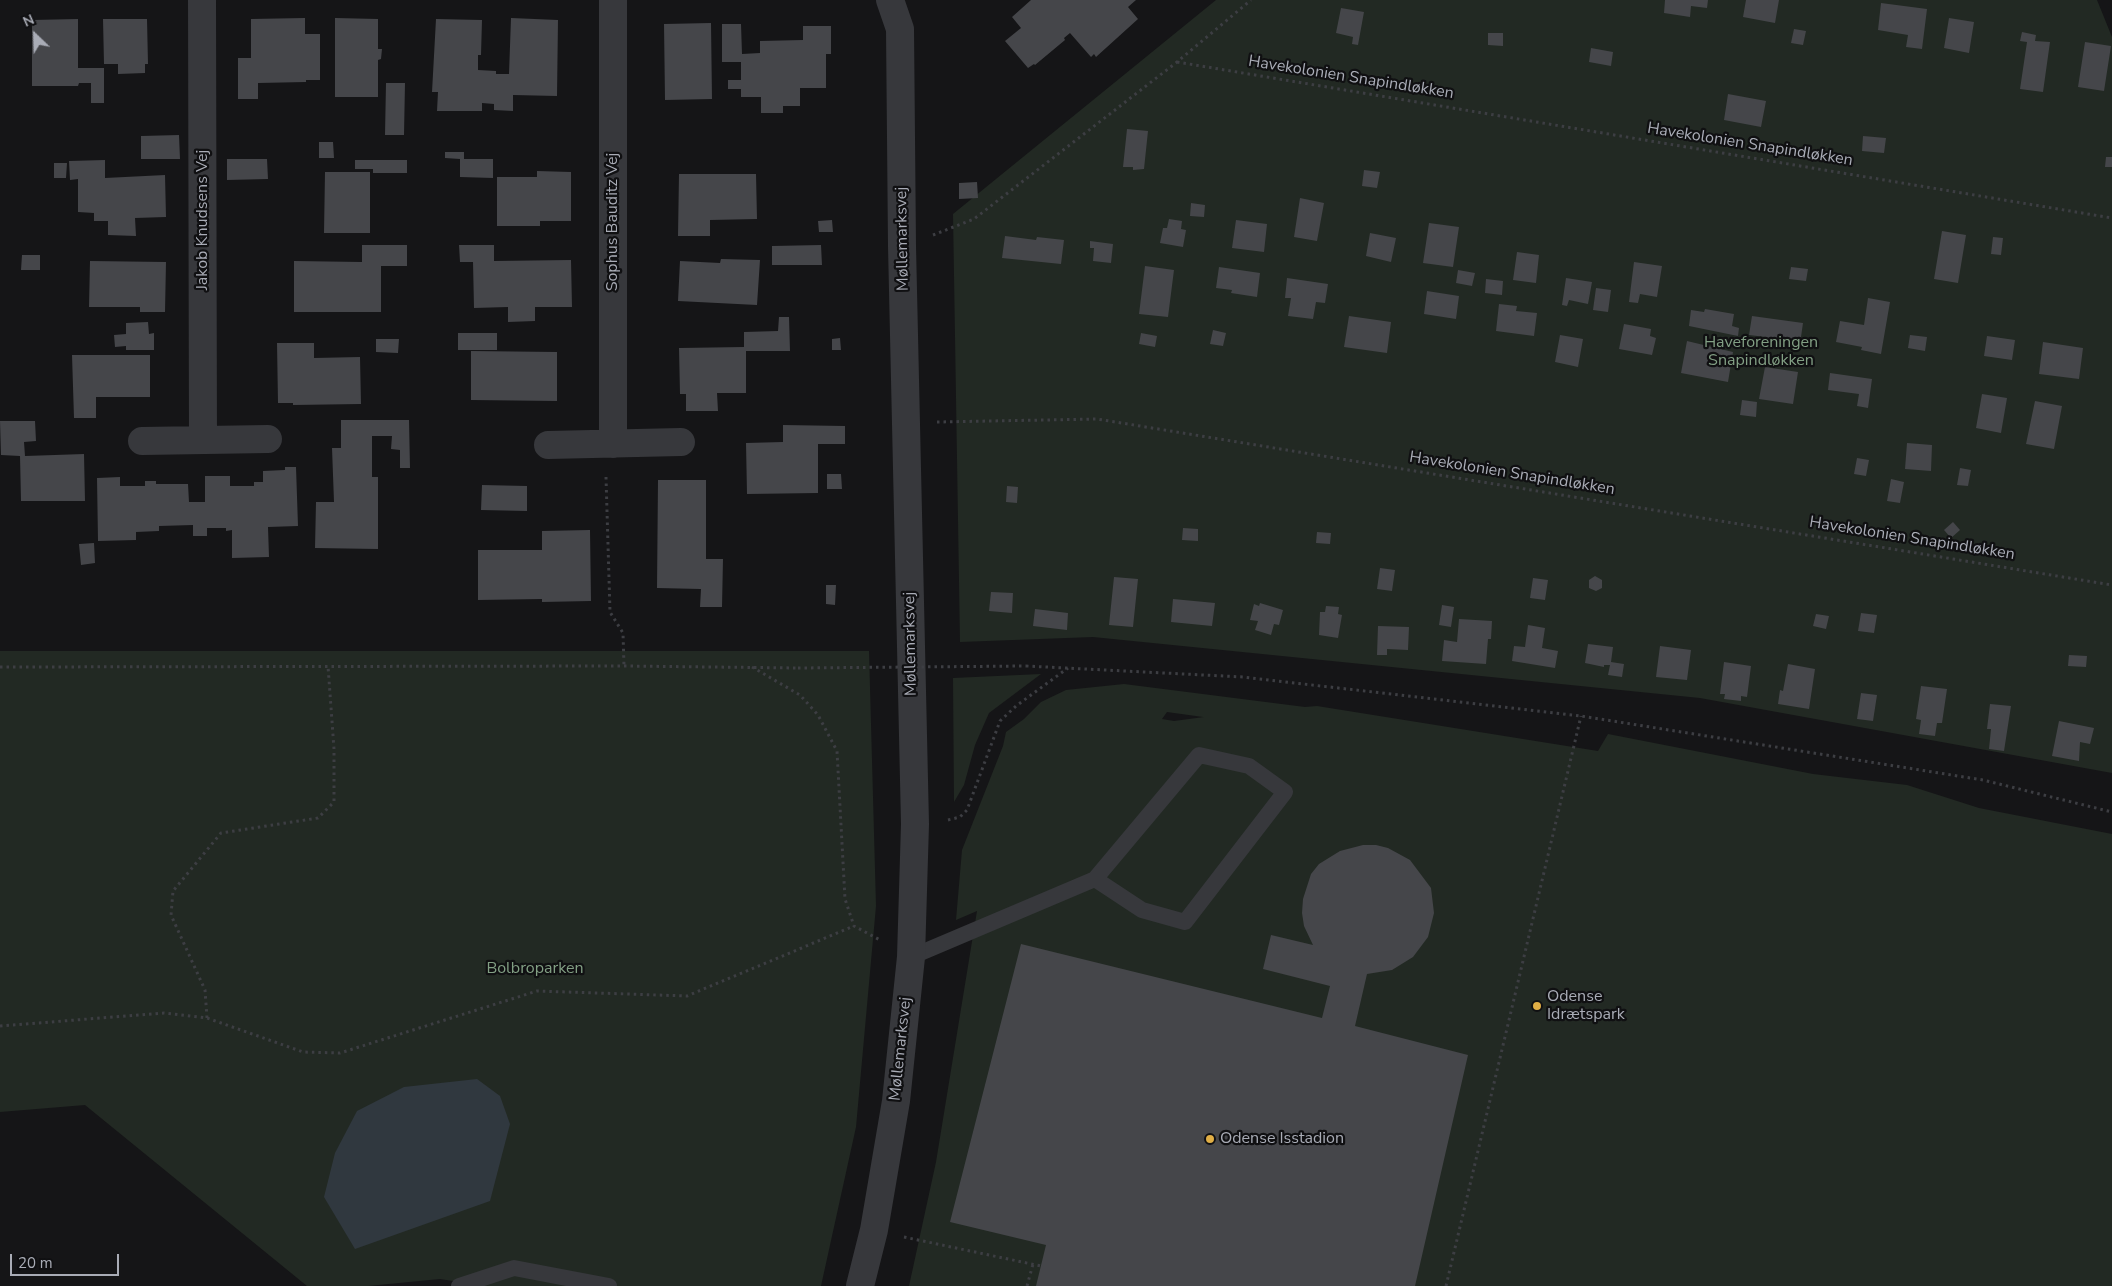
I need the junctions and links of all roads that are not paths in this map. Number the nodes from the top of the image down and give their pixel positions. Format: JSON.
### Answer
{"nodes":[{"id":1,"x":202,"y":0,"type":"edge"},
{"id":2,"x":613,"y":0,"type":"edge"},
{"id":3,"x":890,"y":0,"type":"edge"},
{"id":4,"x":268,"y":439,"type":"dead end"},
{"id":5,"x":203,"y":440,"type":"junction"},
{"id":6,"x":142,"y":441,"type":"dead end"},
{"id":7,"x":681,"y":442,"type":"dead end"},
{"id":8,"x":609,"y":444,"type":"junction"},
{"id":9,"x":548,"y":445,"type":"dead end"},
{"id":10,"x":1096,"y":879,"type":"junction"},
{"id":11,"x":911,"y":957,"type":"junction"},
{"id":12,"x":459,"y":1286,"type":"edge"},
{"id":13,"x":609,"y":1286,"type":"edge"},
{"id":14,"x":860,"y":1286,"type":"edge"}],
"edges":[{"from":1,"to":5,"type":"street","name":"Jakob Knudsens Vej"},
{"from":2,"to":8,"type":"street","name":"Sophus Bauditz Vej"},
{"from":3,"to":11,"type":"street","name":"Møllemarksvej"},
{"from":4,"to":5,"type":"street"},
{"from":5,"to":6,"type":"street"},
{"from":7,"to":8,"type":"street"},
{"from":8,"to":9,"type":"street"},
{"from":10,"to":10,"type":"lane"},
{"from":10,"to":11,"type":"lane"},
{"from":11,"to":14,"type":"street","name":"Møllemarksvej"},
{"from":12,"to":13,"type":"lane"}]}
